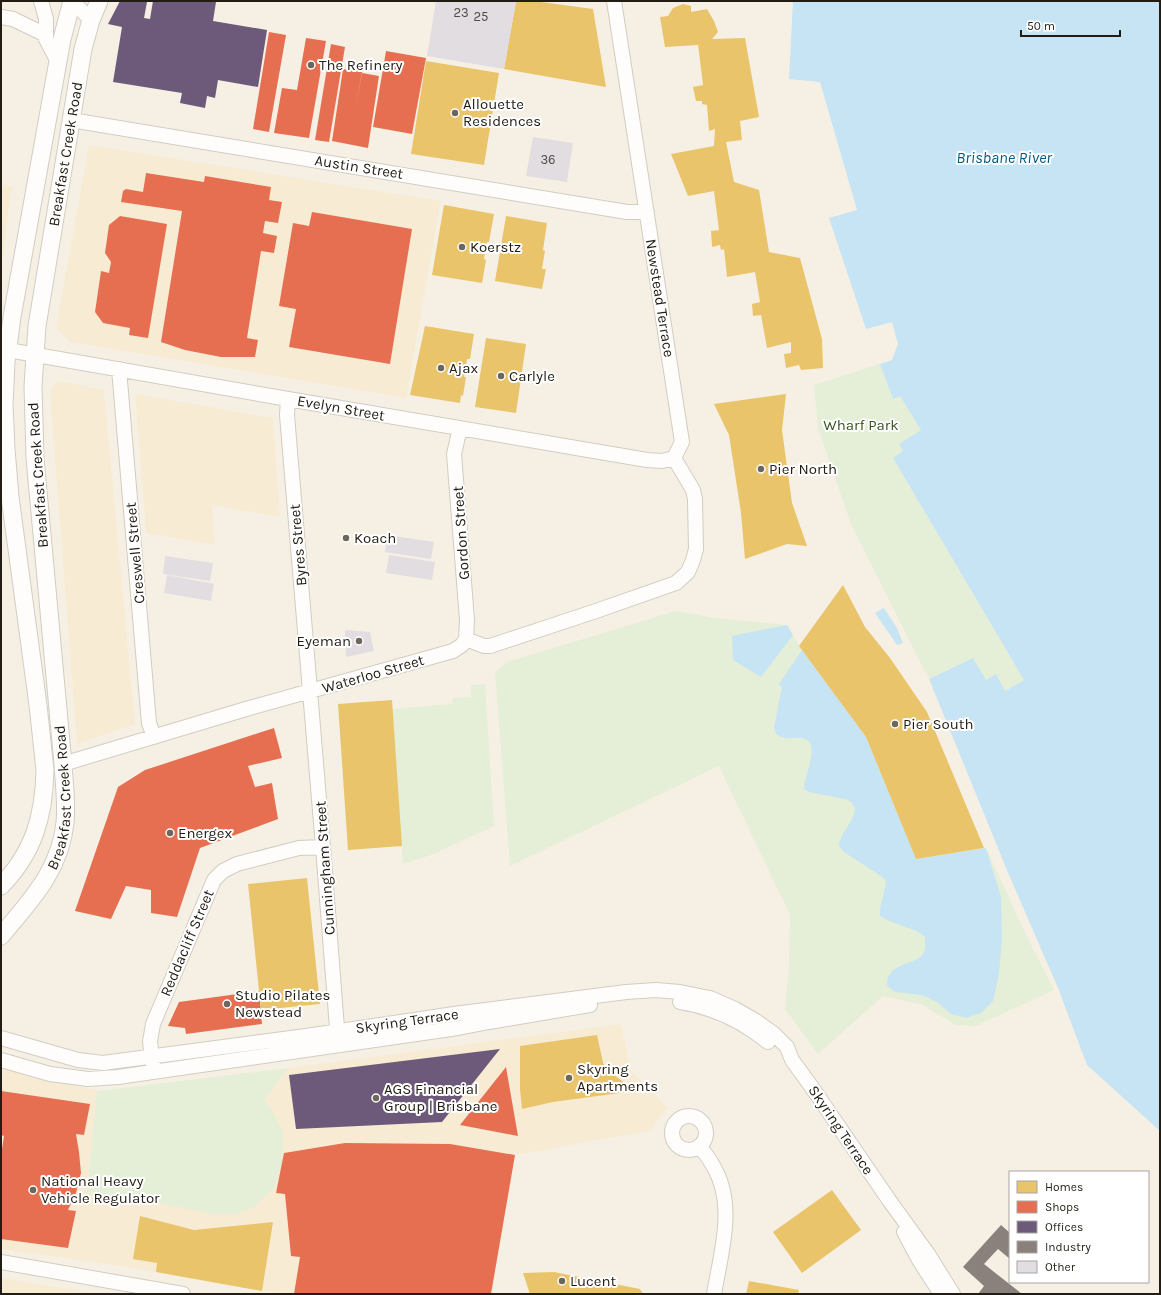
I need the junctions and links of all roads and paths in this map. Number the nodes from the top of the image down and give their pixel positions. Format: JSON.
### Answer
{"nodes":[{"id":1,"x":41,"y":1,"type":"edge"},
{"id":2,"x":72,"y":1,"type":"edge"},
{"id":3,"x":99,"y":1,"type":"edge"},
{"id":4,"x":614,"y":1,"type":"edge"},
{"id":5,"x":7,"y":18,"type":"edge"},
{"id":6,"x":91,"y":20,"type":"junction"},
{"id":7,"x":46,"y":35,"type":"junction"},
{"id":8,"x":58,"y":62,"type":"junction"},
{"id":9,"x":71,"y":120,"type":"junction"},
{"id":10,"x":647,"y":212,"type":"junction"},
{"id":11,"x":8,"y":350,"type":"junction"},
{"id":12,"x":35,"y":355,"type":"junction"},
{"id":13,"x":118,"y":369,"type":"junction"},
{"id":14,"x":288,"y":399,"type":"junction"},
{"id":15,"x":460,"y":428,"type":"junction"},
{"id":16,"x":3,"y":450,"type":"edge"},
{"id":17,"x":674,"y":458,"type":"junction"},
{"id":18,"x":466,"y":639,"type":"junction"},
{"id":19,"x":311,"y":692,"type":"junction"},
{"id":20,"x":154,"y":737,"type":"junction"},
{"id":21,"x":63,"y":764,"type":"junction"},
{"id":22,"x":324,"y":847,"type":"junction"},
{"id":23,"x":1,"y":886,"type":"edge"},
{"id":24,"x":1,"y":936,"type":"edge"},
{"id":25,"x":336,"y":1031,"type":"junction"},
{"id":26,"x":1,"y":1038,"type":"edge"},
{"id":27,"x":338,"y":1046,"type":"junction"},
{"id":28,"x":152,"y":1057,"type":"junction"},
{"id":29,"x":1,"y":1060,"type":"edge"},
{"id":30,"x":792,"y":1060,"type":"junction"},
{"id":31,"x":154,"y":1073,"type":"junction"},
{"id":32,"x":699,"y":1146,"type":"dead end"},
{"id":33,"x":1,"y":1262,"type":"edge"},
{"id":34,"x":121,"y":1289,"type":"edge"},
{"id":35,"x":936,"y":1289,"type":"edge"},
{"id":36,"x":183,"y":1294,"type":"edge"},
{"id":37,"x":714,"y":1294,"type":"edge"},
{"id":38,"x":953,"y":1294,"type":"edge"}],
"edges":[{"from":1,"to":7,"type":"street"},
{"from":2,"to":6,"type":"street"},
{"from":2,"to":8,"type":"main road","name":"Breakfast Creek Road"},
{"from":3,"to":6,"type":"main road","name":"Breakfast Creek Road"},
{"from":4,"to":10,"type":"street","name":"Newstead Terrace"},
{"from":5,"to":7,"type":"street"},
{"from":6,"to":9,"type":"main road","name":"Breakfast Creek Road"},
{"from":7,"to":8,"type":"street"},
{"from":8,"to":11,"type":"main road","name":"Breakfast Creek Road"},
{"from":9,"to":10,"type":"street","name":"Austin Street"},
{"from":9,"to":12,"type":"main road","name":"Breakfast Creek Road"},
{"from":10,"to":17,"type":"street","name":"Newstead Terrace"},
{"from":11,"to":12,"type":"street","name":"Evelyn Street"},
{"from":11,"to":16,"type":"main road","name":"Breakfast Creek Road"},
{"from":12,"to":13,"type":"street","name":"Evelyn Street"},
{"from":12,"to":21,"type":"main road","name":"Breakfast Creek Road"},
{"from":13,"to":14,"type":"street","name":"Evelyn Street"},
{"from":13,"to":20,"type":"street","name":"Creswell Street"},
{"from":14,"to":15,"type":"street","name":"Evelyn Street"},
{"from":14,"to":19,"type":"street","name":"Byres Street"},
{"from":15,"to":17,"type":"street","name":"Evelyn Street"},
{"from":15,"to":18,"type":"street","name":"Gordon Street"},
{"from":16,"to":23,"type":"main road","name":"Breakfast Creek Road"},
{"from":17,"to":18,"type":"street"},
{"from":18,"to":19,"type":"street","name":"Waterloo Street"},
{"from":19,"to":20,"type":"street","name":"Waterloo Street"},
{"from":19,"to":22,"type":"street","name":"Cunningham Street"},
{"from":20,"to":21,"type":"street","name":"Waterloo Street"},
{"from":21,"to":24,"type":"main road","name":"Breakfast Creek Road"},
{"from":22,"to":25,"type":"street","name":"Cunningham Street"},
{"from":22,"to":28,"type":"street","name":"Reddacliff Street"},
{"from":25,"to":27,"type":"street","name":"Cunningham Street"},
{"from":25,"to":28,"type":"street","name":"Skyring Terrace"},
{"from":25,"to":30,"type":"street","name":"Skyring Terrace"},
{"from":26,"to":28,"type":"street","name":"Skyring Terrace"},
{"from":27,"to":30,"type":"street","name":"Skyring Terrace"},
{"from":27,"to":31,"type":"street","name":"Skyring Terrace"},
{"from":28,"to":31,"type":"street","name":"Reddacliff Street"},
{"from":29,"to":31,"type":"street","name":"Skyring Terrace"},
{"from":30,"to":35,"type":"street","name":"Skyring Terrace"},
{"from":32,"to":37,"type":"street"},
{"from":33,"to":34,"type":"street"},
{"from":34,"to":36,"type":"street"},
{"from":35,"to":38,"type":"street","name":"Skyring Terrace"}]}
